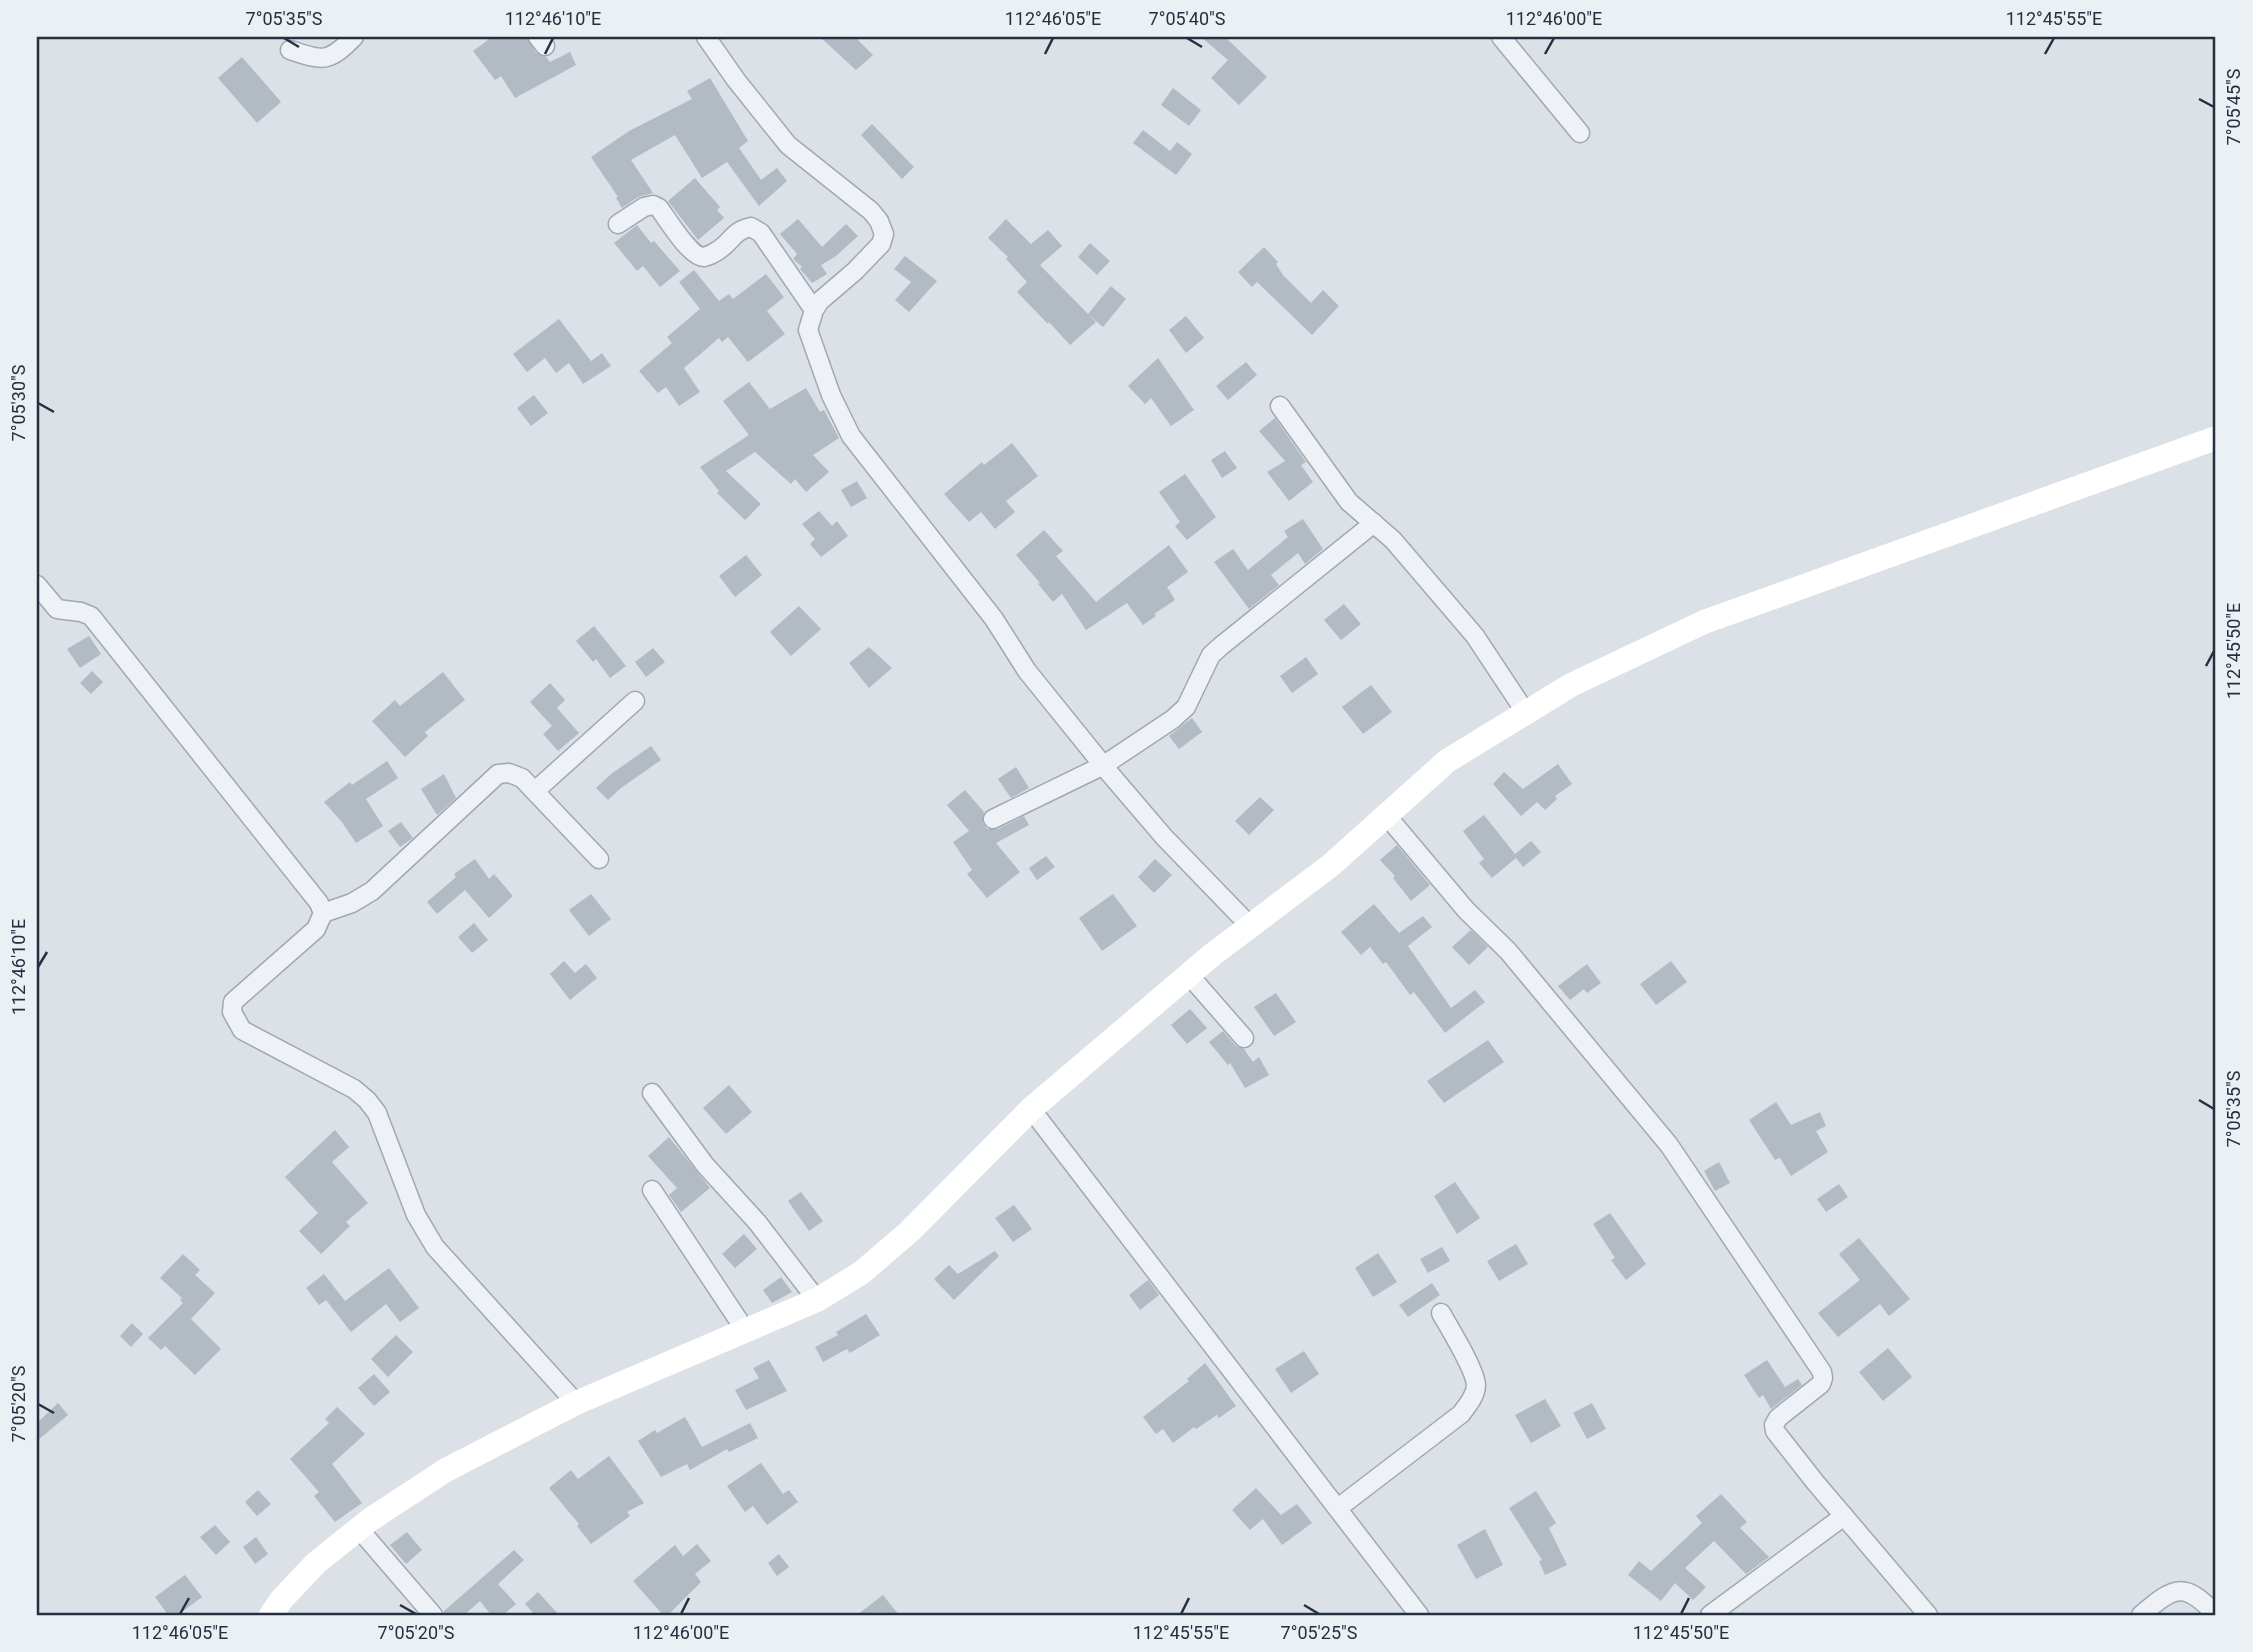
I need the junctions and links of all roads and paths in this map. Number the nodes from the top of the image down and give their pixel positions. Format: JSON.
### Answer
{"nodes":[{"id":1,"x":354,"y":37,"type":"edge"},
{"id":2,"x":1501,"y":37,"type":"edge"},
{"id":3,"x":711,"y":39,"type":"edge"},
{"id":4,"x":290,"y":50,"type":"dead end"},
{"id":5,"x":1580,"y":133,"type":"dead end"},
{"id":6,"x":618,"y":224,"type":"dead end"},
{"id":7,"x":814,"y":310,"type":"junction"},
{"id":8,"x":1280,"y":407,"type":"dead end"},
{"id":9,"x":2216,"y":438,"type":"edge"},
{"id":10,"x":1374,"y":523,"type":"junction"},
{"id":11,"x":37,"y":585,"type":"edge"},
{"id":12,"x":635,"y":701,"type":"dead end"},
{"id":13,"x":1526,"y":713,"type":"junction"},
{"id":14,"x":1104,"y":765,"type":"junction"},
{"id":15,"x":535,"y":791,"type":"junction"},
{"id":16,"x":1387,"y":816,"type":"junction"},
{"id":17,"x":993,"y":819,"type":"dead end"},
{"id":18,"x":599,"y":859,"type":"dead end"},
{"id":19,"x":323,"y":913,"type":"junction"},
{"id":20,"x":1251,"y":927,"type":"junction"},
{"id":21,"x":1189,"y":975,"type":"junction"},
{"id":22,"x":1244,"y":1038,"type":"dead end"},
{"id":23,"x":652,"y":1093,"type":"dead end"},
{"id":24,"x":1031,"y":1109,"type":"junction"},
{"id":25,"x":652,"y":1190,"type":"dead end"},
{"id":26,"x":817,"y":1300,"type":"junction"},
{"id":27,"x":1441,"y":1313,"type":"dead end"},
{"id":28,"x":745,"y":1329,"type":"junction"},
{"id":29,"x":576,"y":1404,"type":"junction"},
{"id":30,"x":1338,"y":1508,"type":"junction"},
{"id":31,"x":1843,"y":1516,"type":"junction"},
{"id":32,"x":359,"y":1529,"type":"junction"},
{"id":33,"x":271,"y":1615,"type":"edge"},
{"id":34,"x":433,"y":1615,"type":"edge"},
{"id":35,"x":1419,"y":1615,"type":"edge"},
{"id":36,"x":1710,"y":1615,"type":"edge"},
{"id":37,"x":1928,"y":1615,"type":"edge"},
{"id":38,"x":2141,"y":1615,"type":"edge"},
{"id":39,"x":2216,"y":1615,"type":"edge"}],
"edges":[{"from":1,"to":4,"type":"street"},
{"from":2,"to":5,"type":"street"},
{"from":3,"to":7,"type":"street"},
{"from":6,"to":7,"type":"street"},
{"from":7,"to":14,"type":"street"},
{"from":8,"to":10,"type":"street"},
{"from":9,"to":13,"type":"main road"},
{"from":10,"to":13,"type":"street"},
{"from":10,"to":14,"type":"street"},
{"from":11,"to":19,"type":"street"},
{"from":12,"to":15,"type":"street"},
{"from":13,"to":16,"type":"main road"},
{"from":14,"to":17,"type":"street"},
{"from":14,"to":20,"type":"street"},
{"from":15,"to":18,"type":"street"},
{"from":15,"to":19,"type":"street"},
{"from":16,"to":20,"type":"main road"},
{"from":16,"to":31,"type":"street"},
{"from":19,"to":29,"type":"street"},
{"from":20,"to":21,"type":"main road"},
{"from":21,"to":22,"type":"street"},
{"from":21,"to":24,"type":"main road"},
{"from":23,"to":26,"type":"street"},
{"from":24,"to":26,"type":"main road"},
{"from":24,"to":30,"type":"street"},
{"from":25,"to":28,"type":"street"},
{"from":26,"to":28,"type":"main road"},
{"from":27,"to":30,"type":"street"},
{"from":28,"to":29,"type":"main road"},
{"from":29,"to":32,"type":"main road"},
{"from":30,"to":35,"type":"street"},
{"from":31,"to":36,"type":"street"},
{"from":31,"to":37,"type":"street"},
{"from":32,"to":33,"type":"main road"},
{"from":32,"to":34,"type":"street"},
{"from":38,"to":39,"type":"street"}]}
